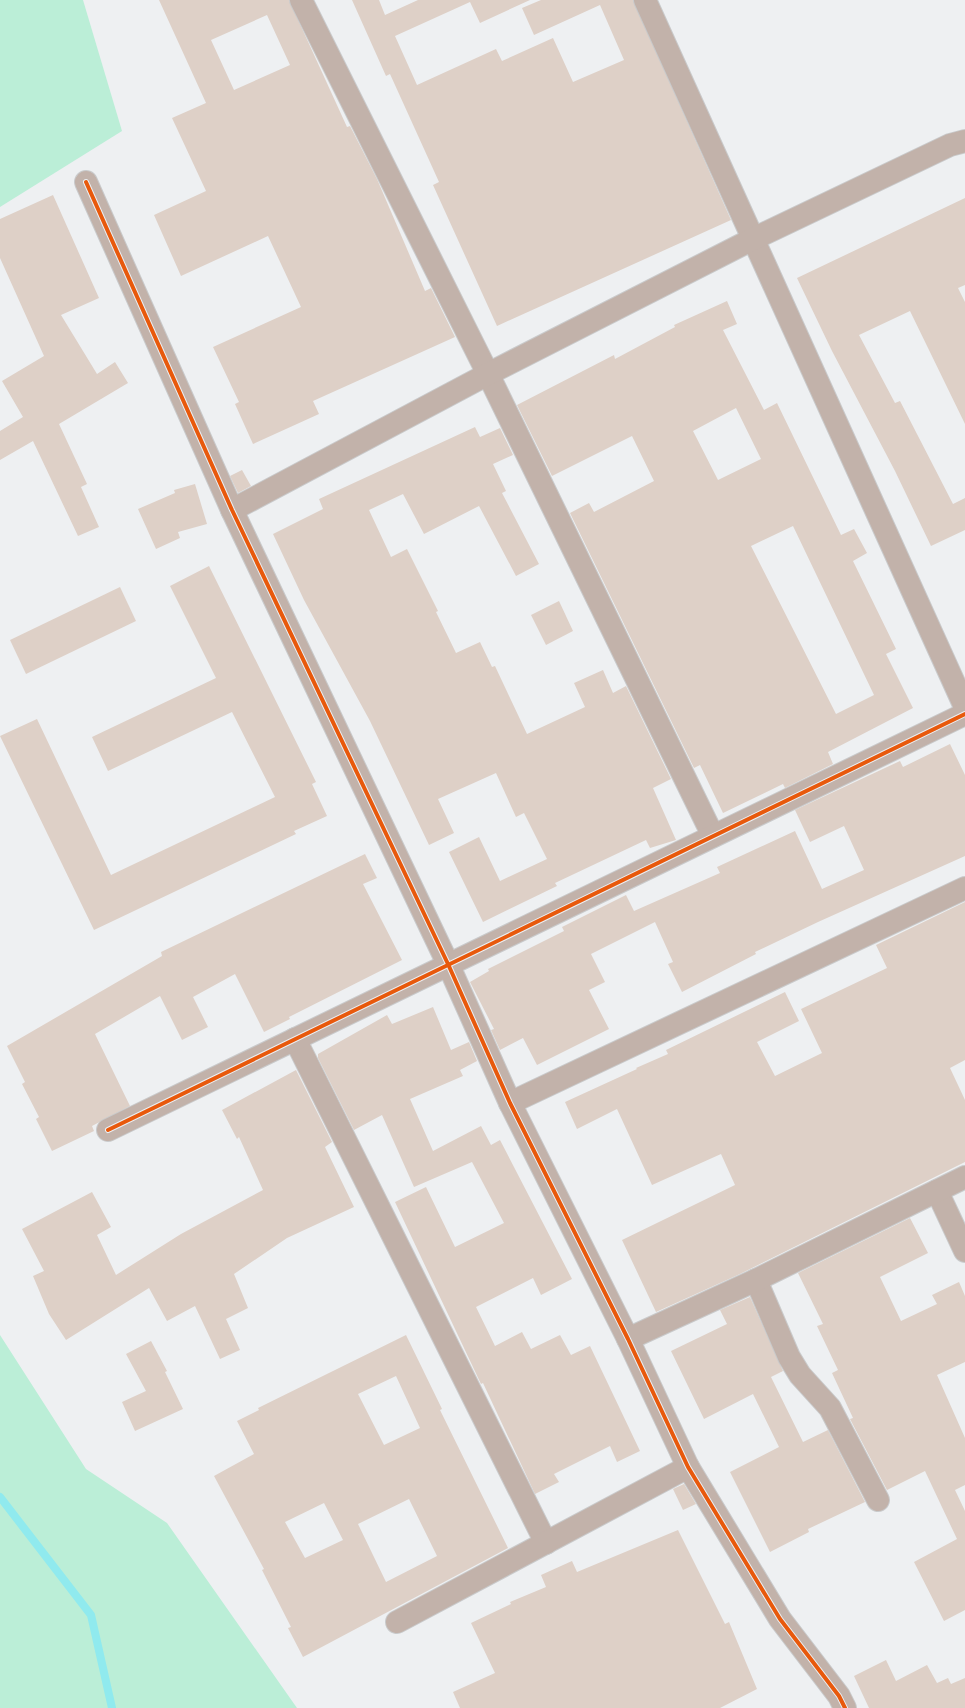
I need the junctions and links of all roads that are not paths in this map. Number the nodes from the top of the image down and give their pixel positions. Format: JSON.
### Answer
{"nodes":[{"id":1,"x":302,"y":0,"type":"edge"},
{"id":2,"x":645,"y":0,"type":"edge"},
{"id":3,"x":965,"y":141,"type":"edge"},
{"id":4,"x":86,"y":182,"type":"dead end"},
{"id":5,"x":753,"y":239,"type":"junction"},
{"id":6,"x":488,"y":374,"type":"junction"},
{"id":7,"x":232,"y":510,"type":"junction"},
{"id":8,"x":965,"y":707,"type":"edge"},
{"id":9,"x":965,"y":714,"type":"edge"},
{"id":10,"x":713,"y":836,"type":"junction"},
{"id":11,"x":965,"y":888,"type":"edge"},
{"id":12,"x":448,"y":964,"type":"junction"},
{"id":13,"x":295,"y":1039,"type":"junction"},
{"id":14,"x":510,"y":1103,"type":"junction"},
{"id":15,"x":108,"y":1130,"type":"dead end"},
{"id":16,"x":965,"y":1176,"type":"edge"},
{"id":17,"x":937,"y":1191,"type":"junction"},
{"id":18,"x":965,"y":1251,"type":"edge"},
{"id":19,"x":756,"y":1280,"type":"junction"},
{"id":20,"x":628,"y":1339,"type":"junction"},
{"id":21,"x":688,"y":1467,"type":"junction"},
{"id":22,"x":878,"y":1500,"type":"dead end"},
{"id":23,"x":546,"y":1543,"type":"junction"},
{"id":24,"x":397,"y":1622,"type":"dead end"},
{"id":25,"x":845,"y":1708,"type":"edge"}],
"edges":[{"from":1,"to":6,"type":"street"},
{"from":2,"to":5,"type":"street"},
{"from":3,"to":5,"type":"street"},
{"from":4,"to":7,"type":"street"},
{"from":5,"to":6,"type":"street"},
{"from":5,"to":8,"type":"street"},
{"from":6,"to":7,"type":"street"},
{"from":6,"to":10,"type":"street"},
{"from":7,"to":12,"type":"street"},
{"from":9,"to":10,"type":"street"},
{"from":10,"to":12,"type":"street"},
{"from":11,"to":14,"type":"street"},
{"from":12,"to":13,"type":"street"},
{"from":12,"to":14,"type":"street"},
{"from":13,"to":15,"type":"street"},
{"from":13,"to":23,"type":"street"},
{"from":14,"to":20,"type":"street"},
{"from":16,"to":17,"type":"street"},
{"from":17,"to":18,"type":"street"},
{"from":17,"to":19,"type":"street"},
{"from":19,"to":20,"type":"street"},
{"from":19,"to":22,"type":"street"},
{"from":20,"to":21,"type":"street"},
{"from":21,"to":23,"type":"street"},
{"from":21,"to":25,"type":"street"},
{"from":23,"to":24,"type":"street"}]}
